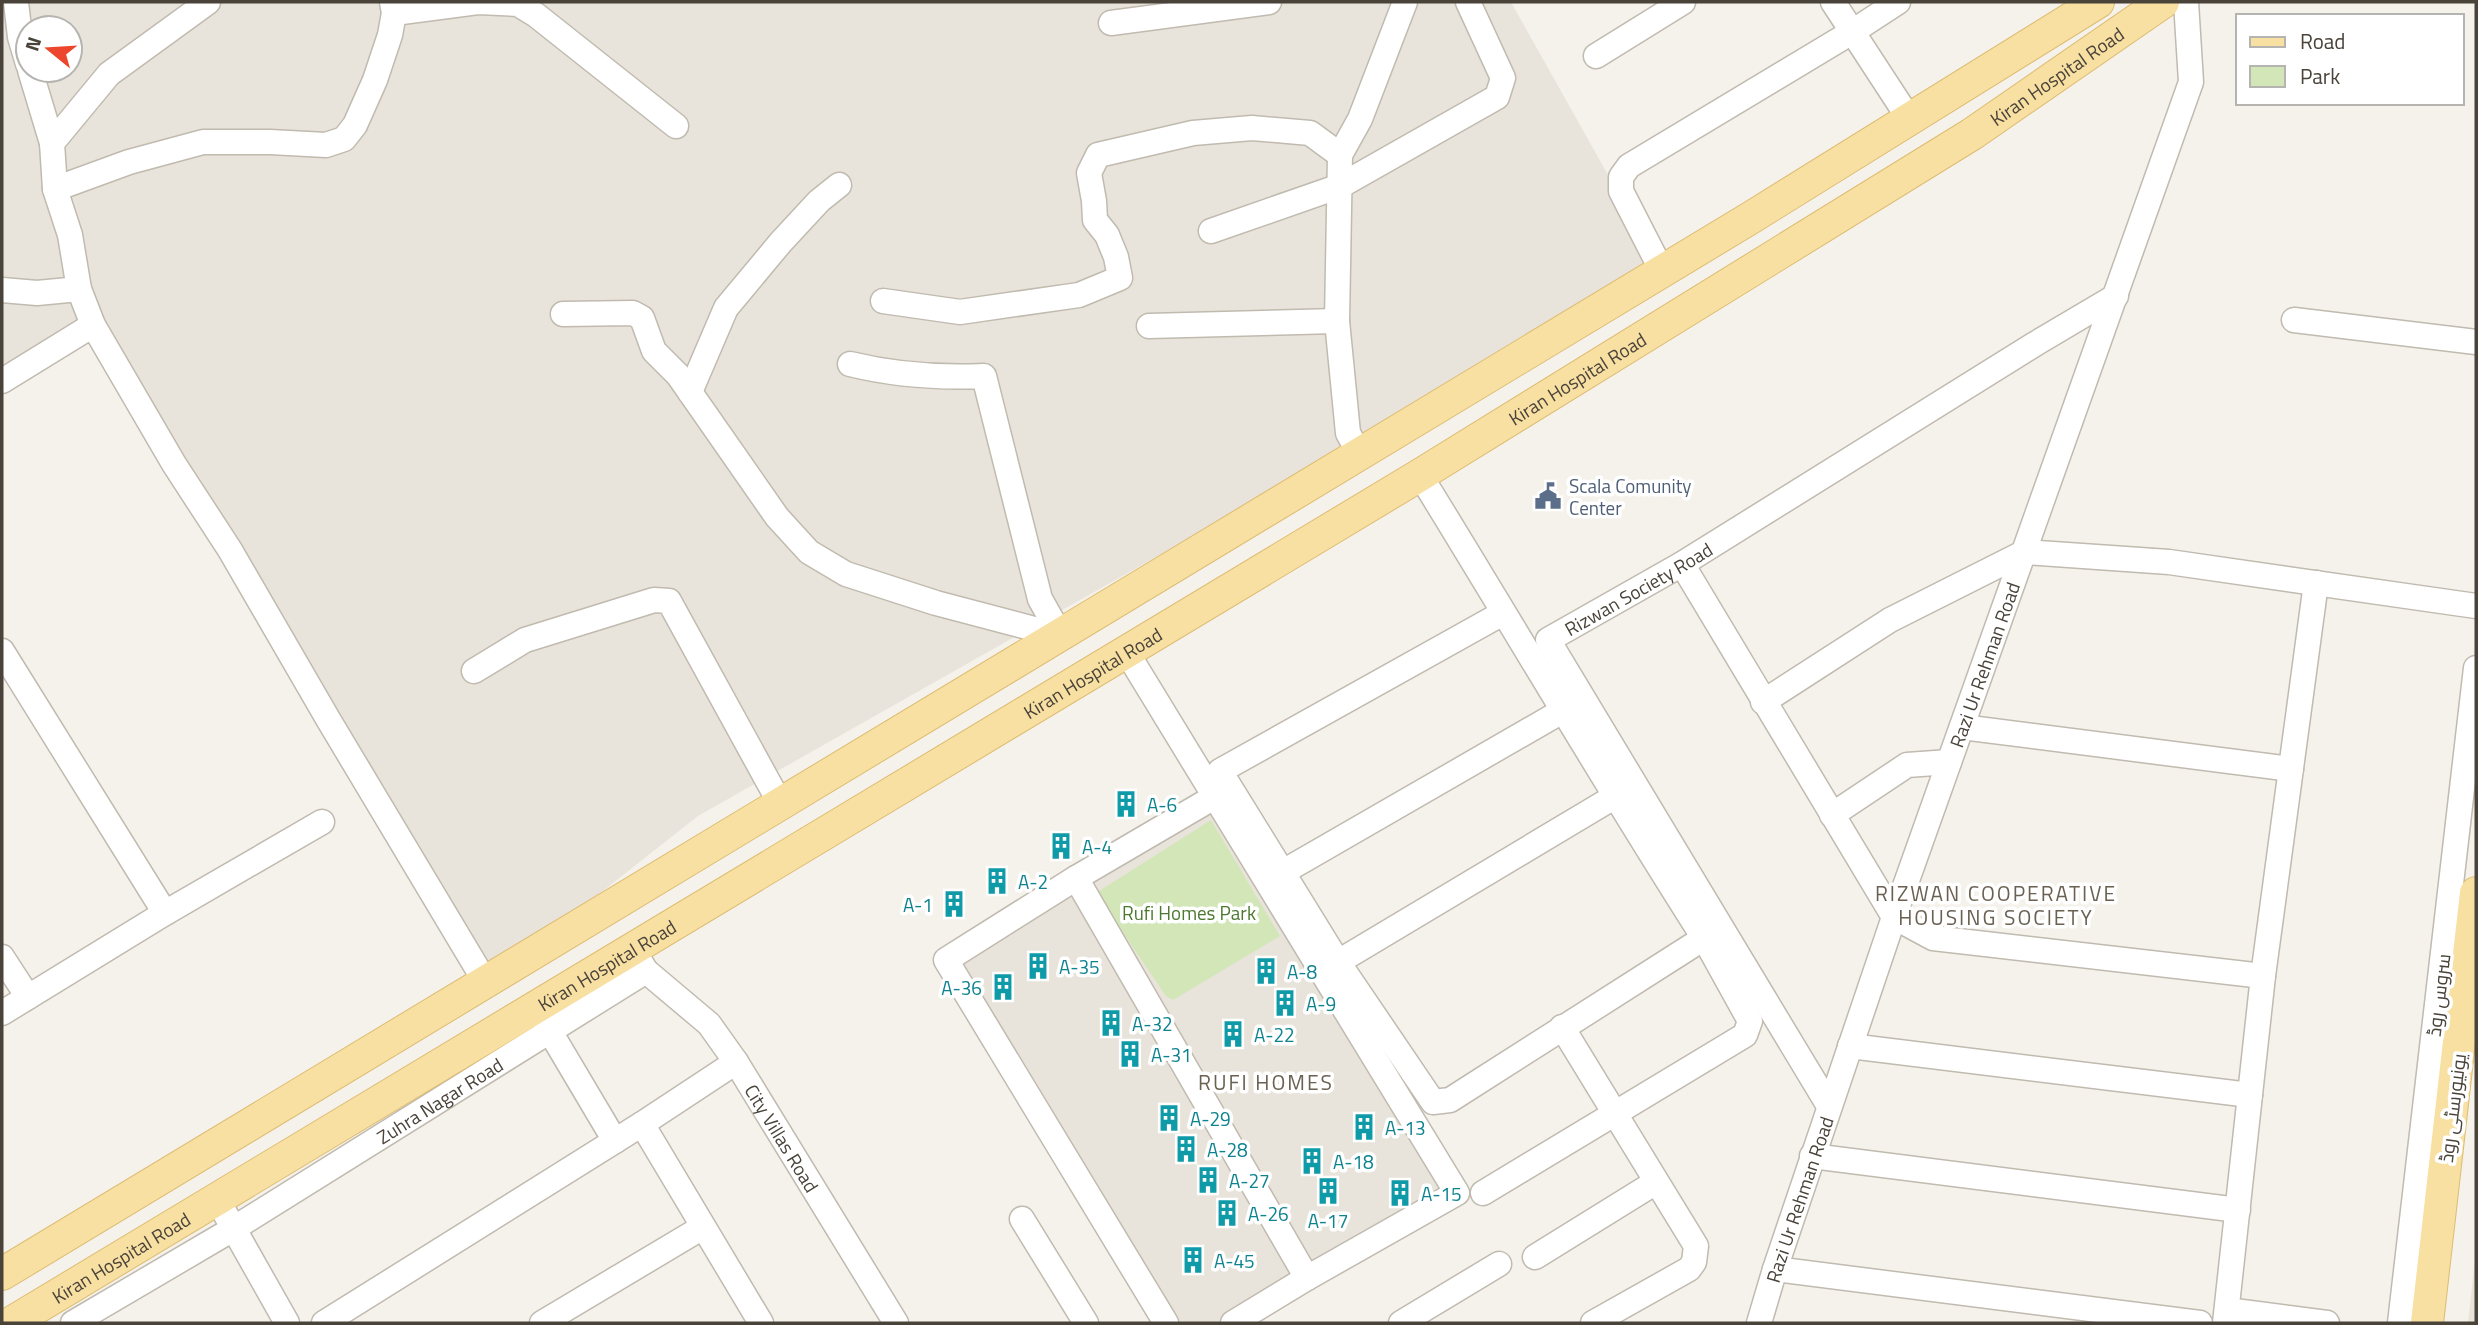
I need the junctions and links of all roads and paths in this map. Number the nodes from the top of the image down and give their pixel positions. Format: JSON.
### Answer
{"nodes":[{"id":1,"x":208,"y":2,"type":"edge"},
{"id":2,"x":1269,"y":2,"type":"edge"},
{"id":3,"x":1405,"y":2,"type":"edge"},
{"id":4,"x":1468,"y":2,"type":"edge"},
{"id":5,"x":1683,"y":2,"type":"edge"},
{"id":6,"x":1833,"y":2,"type":"edge"},
{"id":7,"x":1898,"y":2,"type":"edge"},
{"id":8,"x":2098,"y":2,"type":"edge"},
{"id":9,"x":2163,"y":2,"type":"edge"},
{"id":10,"x":2186,"y":2,"type":"edge"},
{"id":11,"x":393,"y":7,"type":"edge"},
{"id":12,"x":537,"y":8,"type":"edge"},
{"id":13,"x":1111,"y":23,"type":"dead end"},
{"id":14,"x":1852,"y":32,"type":"junction"},
{"id":15,"x":1596,"y":55,"type":"dead end"},
{"id":16,"x":34,"y":84,"type":"edge"},
{"id":17,"x":1948,"y":96,"type":"junction"},
{"id":18,"x":1910,"y":120,"type":"junction"},
{"id":19,"x":676,"y":126,"type":"dead end"},
{"id":20,"x":1972,"y":134,"type":"junction"},
{"id":21,"x":52,"y":143,"type":"junction"},
{"id":22,"x":1340,"y":155,"type":"junction"},
{"id":23,"x":839,"y":186,"type":"dead end"},
{"id":24,"x":1340,"y":186,"type":"junction"},
{"id":25,"x":55,"y":189,"type":"junction"},
{"id":26,"x":1211,"y":231,"type":"dead end"},
{"id":27,"x":1662,"y":271,"type":"junction"},
{"id":28,"x":79,"y":289,"type":"junction"},
{"id":29,"x":2,"y":290,"type":"edge"},
{"id":30,"x":2116,"y":296,"type":"junction"},
{"id":31,"x":883,"y":302,"type":"dead end"},
{"id":32,"x":563,"y":314,"type":"dead end"},
{"id":33,"x":2294,"y":320,"type":"dead end"},
{"id":34,"x":1337,"y":321,"type":"junction"},
{"id":35,"x":93,"y":325,"type":"junction"},
{"id":36,"x":1149,"y":326,"type":"dead end"},
{"id":37,"x":2476,"y":342,"type":"edge"},
{"id":38,"x":850,"y":364,"type":"dead end"},
{"id":39,"x":2,"y":381,"type":"edge"},
{"id":40,"x":690,"y":392,"type":"junction"},
{"id":41,"x":1360,"y":455,"type":"junction"},
{"id":42,"x":1420,"y":475,"type":"junction"},
{"id":43,"x":2025,"y":552,"type":"junction"},
{"id":44,"x":1682,"y":564,"type":"junction"},
{"id":45,"x":2316,"y":583,"type":"junction"},
{"id":46,"x":2476,"y":606,"type":"edge"},
{"id":47,"x":1503,"y":613,"type":"junction"},
{"id":48,"x":1061,"y":636,"type":"junction"},
{"id":49,"x":2,"y":651,"type":"edge"},
{"id":50,"x":1126,"y":651,"type":"junction"},
{"id":51,"x":2476,"y":668,"type":"edge"},
{"id":52,"x":474,"y":671,"type":"dead end"},
{"id":53,"x":1763,"y":702,"type":"junction"},
{"id":54,"x":1564,"y":710,"type":"junction"},
{"id":55,"x":1962,"y":727,"type":"junction"},
{"id":56,"x":1949,"y":762,"type":"junction"},
{"id":57,"x":2291,"y":769,"type":"junction"},
{"id":58,"x":1216,"y":796,"type":"junction"},
{"id":59,"x":1614,"y":797,"type":"junction"},
{"id":60,"x":781,"y":805,"type":"junction"},
{"id":61,"x":1832,"y":815,"type":"junction"},
{"id":62,"x":322,"y":822,"type":"dead end"},
{"id":63,"x":1283,"y":872,"type":"junction"},
{"id":64,"x":1076,"y":878,"type":"junction"},
{"id":65,"x":2476,"y":893,"type":"edge"},
{"id":66,"x":165,"y":913,"type":"junction"},
{"id":67,"x":1894,"y":917,"type":"junction"},
{"id":68,"x":1703,"y":938,"type":"junction"},
{"id":69,"x":2,"y":957,"type":"edge"},
{"id":70,"x":639,"y":960,"type":"junction"},
{"id":71,"x":1338,"y":962,"type":"junction"},
{"id":72,"x":2263,"y":976,"type":"junction"},
{"id":73,"x":486,"y":983,"type":"junction"},
{"id":74,"x":28,"y":997,"type":"junction"},
{"id":75,"x":2,"y":1013,"type":"edge"},
{"id":76,"x":543,"y":1020,"type":"junction"},
{"id":77,"x":1562,"y":1027,"type":"junction"},
{"id":78,"x":1850,"y":1046,"type":"junction"},
{"id":79,"x":736,"y":1062,"type":"junction"},
{"id":80,"x":2250,"y":1095,"type":"junction"},
{"id":81,"x":1829,"y":1106,"type":"junction"},
{"id":82,"x":1613,"y":1112,"type":"junction"},
{"id":83,"x":642,"y":1124,"type":"junction"},
{"id":84,"x":615,"y":1141,"type":"junction"},
{"id":85,"x":1812,"y":1156,"type":"junction"},
{"id":86,"x":1656,"y":1182,"type":"junction"},
{"id":87,"x":1483,"y":1193,"type":"dead end"},
{"id":88,"x":217,"y":1199,"type":"junction"},
{"id":89,"x":2238,"y":1210,"type":"junction"},
{"id":90,"x":1022,"y":1219,"type":"dead end"},
{"id":91,"x":703,"y":1227,"type":"junction"},
{"id":92,"x":233,"y":1229,"type":"junction"},
{"id":93,"x":1535,"y":1257,"type":"dead end"},
{"id":94,"x":1499,"y":1264,"type":"dead end"},
{"id":95,"x":1775,"y":1269,"type":"junction"},
{"id":96,"x":2,"y":1274,"type":"edge"},
{"id":97,"x":1307,"y":1278,"type":"junction"},
{"id":98,"x":2226,"y":1317,"type":"edge"},
{"id":99,"x":2255,"y":1319,"type":"edge"},
{"id":100,"x":10,"y":1323,"type":"edge"},
{"id":101,"x":73,"y":1323,"type":"edge"},
{"id":102,"x":287,"y":1323,"type":"edge"},
{"id":103,"x":324,"y":1323,"type":"edge"},
{"id":104,"x":542,"y":1323,"type":"edge"},
{"id":105,"x":761,"y":1323,"type":"edge"},
{"id":106,"x":896,"y":1323,"type":"edge"},
{"id":107,"x":1087,"y":1323,"type":"edge"},
{"id":108,"x":1166,"y":1323,"type":"edge"},
{"id":109,"x":1233,"y":1323,"type":"edge"},
{"id":110,"x":1401,"y":1323,"type":"edge"},
{"id":111,"x":1593,"y":1323,"type":"edge"},
{"id":112,"x":1759,"y":1323,"type":"edge"},
{"id":113,"x":2200,"y":1323,"type":"edge"},
{"id":114,"x":2328,"y":1323,"type":"edge"},
{"id":115,"x":2400,"y":1323,"type":"edge"},
{"id":116,"x":2427,"y":1323,"type":"edge"}],
"edges":[{"from":1,"to":21,"type":"street"},
{"from":2,"to":13,"type":"street"},
{"from":3,"to":22,"type":"street"},
{"from":4,"to":24,"type":"street"},
{"from":5,"to":15,"type":"street"},
{"from":6,"to":14,"type":"street"},
{"from":7,"to":14,"type":"street"},
{"from":8,"to":17,"type":"main road","name":"Kiran Hospital Road"},
{"from":9,"to":20,"type":"main road","name":"Kiran Hospital Road"},
{"from":10,"to":30,"type":"street","name":"Razi Ur Rehman Road"},
{"from":11,"to":12,"type":"street"},
{"from":11,"to":25,"type":"street"},
{"from":12,"to":19,"type":"street"},
{"from":14,"to":18,"type":"street"},
{"from":14,"to":27,"type":"street"},
{"from":16,"to":21,"type":"street"},
{"from":17,"to":18,"type":"main road","name":"Kiran Hospital Road"},
{"from":17,"to":20,"type":"main road"},
{"from":18,"to":27,"type":"main road","name":"Kiran Hospital Road"},
{"from":20,"to":42,"type":"main road","name":"Kiran Hospital Road"},
{"from":21,"to":25,"type":"street"},
{"from":22,"to":24,"type":"street"},
{"from":22,"to":31,"type":"street"},
{"from":23,"to":40,"type":"street"},
{"from":24,"to":26,"type":"street"},
{"from":24,"to":34,"type":"street"},
{"from":25,"to":28,"type":"street"},
{"from":27,"to":41,"type":"main road","name":"Kiran Hospital Road"},
{"from":28,"to":29,"type":"street"},
{"from":28,"to":35,"type":"street"},
{"from":30,"to":43,"type":"street","name":"Razi Ur Rehman Road"},
{"from":30,"to":44,"type":"street","name":"Rizwan Society Road"},
{"from":32,"to":40,"type":"street"},
{"from":33,"to":37,"type":"street"},
{"from":34,"to":36,"type":"street"},
{"from":34,"to":41,"type":"street"},
{"from":35,"to":39,"type":"street"},
{"from":35,"to":73,"type":"street"},
{"from":38,"to":48,"type":"street"},
{"from":40,"to":48,"type":"street"},
{"from":41,"to":48,"type":"main road","name":"Kiran Hospital Road"},
{"from":42,"to":47,"type":"street"},
{"from":42,"to":50,"type":"main road","name":"Kiran Hospital Road"},
{"from":43,"to":45,"type":"street"},
{"from":43,"to":53,"type":"street"},
{"from":43,"to":55,"type":"street","name":"Razi Ur Rehman Road"},
{"from":44,"to":53,"type":"street"},
{"from":44,"to":81,"type":"street","name":"Rizwan Society Road"},
{"from":45,"to":46,"type":"street"},
{"from":45,"to":57,"type":"street"},
{"from":47,"to":54,"type":"street"},
{"from":47,"to":63,"type":"street"},
{"from":48,"to":60,"type":"main road","name":"Kiran Hospital Road"},
{"from":49,"to":66,"type":"street"},
{"from":50,"to":58,"type":"street"},
{"from":50,"to":70,"type":"main road","name":"Kiran Hospital Road"},
{"from":51,"to":115,"type":"street","name":"سروس روڈ"},
{"from":52,"to":60,"type":"street"},
{"from":53,"to":61,"type":"street"},
{"from":54,"to":59,"type":"street"},
{"from":54,"to":63,"type":"street"},
{"from":55,"to":56,"type":"street","name":"Razi Ur Rehman Road"},
{"from":55,"to":57,"type":"street"},
{"from":56,"to":61,"type":"street"},
{"from":56,"to":67,"type":"street","name":"Razi Ur Rehman Road"},
{"from":57,"to":72,"type":"street"},
{"from":58,"to":64,"type":"street"},
{"from":58,"to":97,"type":"street"},
{"from":59,"to":68,"type":"street"},
{"from":59,"to":71,"type":"street"},
{"from":60,"to":73,"type":"main road","name":"Kiran Hospital Road"},
{"from":61,"to":67,"type":"street"},
{"from":62,"to":66,"type":"street"},
{"from":63,"to":71,"type":"street"},
{"from":64,"to":97,"type":"street"},
{"from":64,"to":108,"type":"street"},
{"from":65,"to":116,"type":"main road","name":"یونیورسٹی روڈ"},
{"from":66,"to":74,"type":"street"},
{"from":67,"to":72,"type":"street"},
{"from":67,"to":78,"type":"street","name":"Razi Ur Rehman Road"},
{"from":68,"to":77,"type":"street"},
{"from":68,"to":82,"type":"street"},
{"from":69,"to":74,"type":"street"},
{"from":70,"to":76,"type":"main road","name":"Kiran Hospital Road"},
{"from":70,"to":79,"type":"street","name":"City Villas Road"},
{"from":71,"to":77,"type":"street"},
{"from":72,"to":80,"type":"street"},
{"from":73,"to":96,"type":"main road","name":"Kiran Hospital Road"},
{"from":74,"to":75,"type":"street"},
{"from":76,"to":84,"type":"street"},
{"from":76,"to":88,"type":"main road","name":"Kiran Hospital Road"},
{"from":76,"to":92,"type":"street","name":"Zuhra Nagar Road"},
{"from":77,"to":82,"type":"street"},
{"from":78,"to":80,"type":"street"},
{"from":78,"to":81,"type":"street","name":"Razi Ur Rehman Road"},
{"from":79,"to":83,"type":"street"},
{"from":79,"to":106,"type":"street","name":"City Villas Road"},
{"from":80,"to":89,"type":"street"},
{"from":81,"to":85,"type":"street","name":"Razi Ur Rehman Road"},
{"from":82,"to":86,"type":"street"},
{"from":82,"to":87,"type":"street"},
{"from":83,"to":84,"type":"street"},
{"from":83,"to":91,"type":"street"},
{"from":84,"to":103,"type":"street"},
{"from":85,"to":89,"type":"street"},
{"from":85,"to":95,"type":"street","name":"Razi Ur Rehman Road"},
{"from":86,"to":93,"type":"street"},
{"from":86,"to":111,"type":"street"},
{"from":88,"to":92,"type":"street"},
{"from":88,"to":100,"type":"main road","name":"Kiran Hospital Road"},
{"from":89,"to":98,"type":"street"},
{"from":90,"to":107,"type":"street"},
{"from":91,"to":104,"type":"street"},
{"from":91,"to":105,"type":"street"},
{"from":92,"to":101,"type":"street","name":"Zuhra Nagar Road"},
{"from":92,"to":102,"type":"street"},
{"from":94,"to":110,"type":"street"},
{"from":95,"to":112,"type":"street","name":"Razi Ur Rehman Road"},
{"from":95,"to":113,"type":"street"},
{"from":97,"to":109,"type":"street"},
{"from":98,"to":99,"type":"street"},
{"from":99,"to":114,"type":"street"}]}
